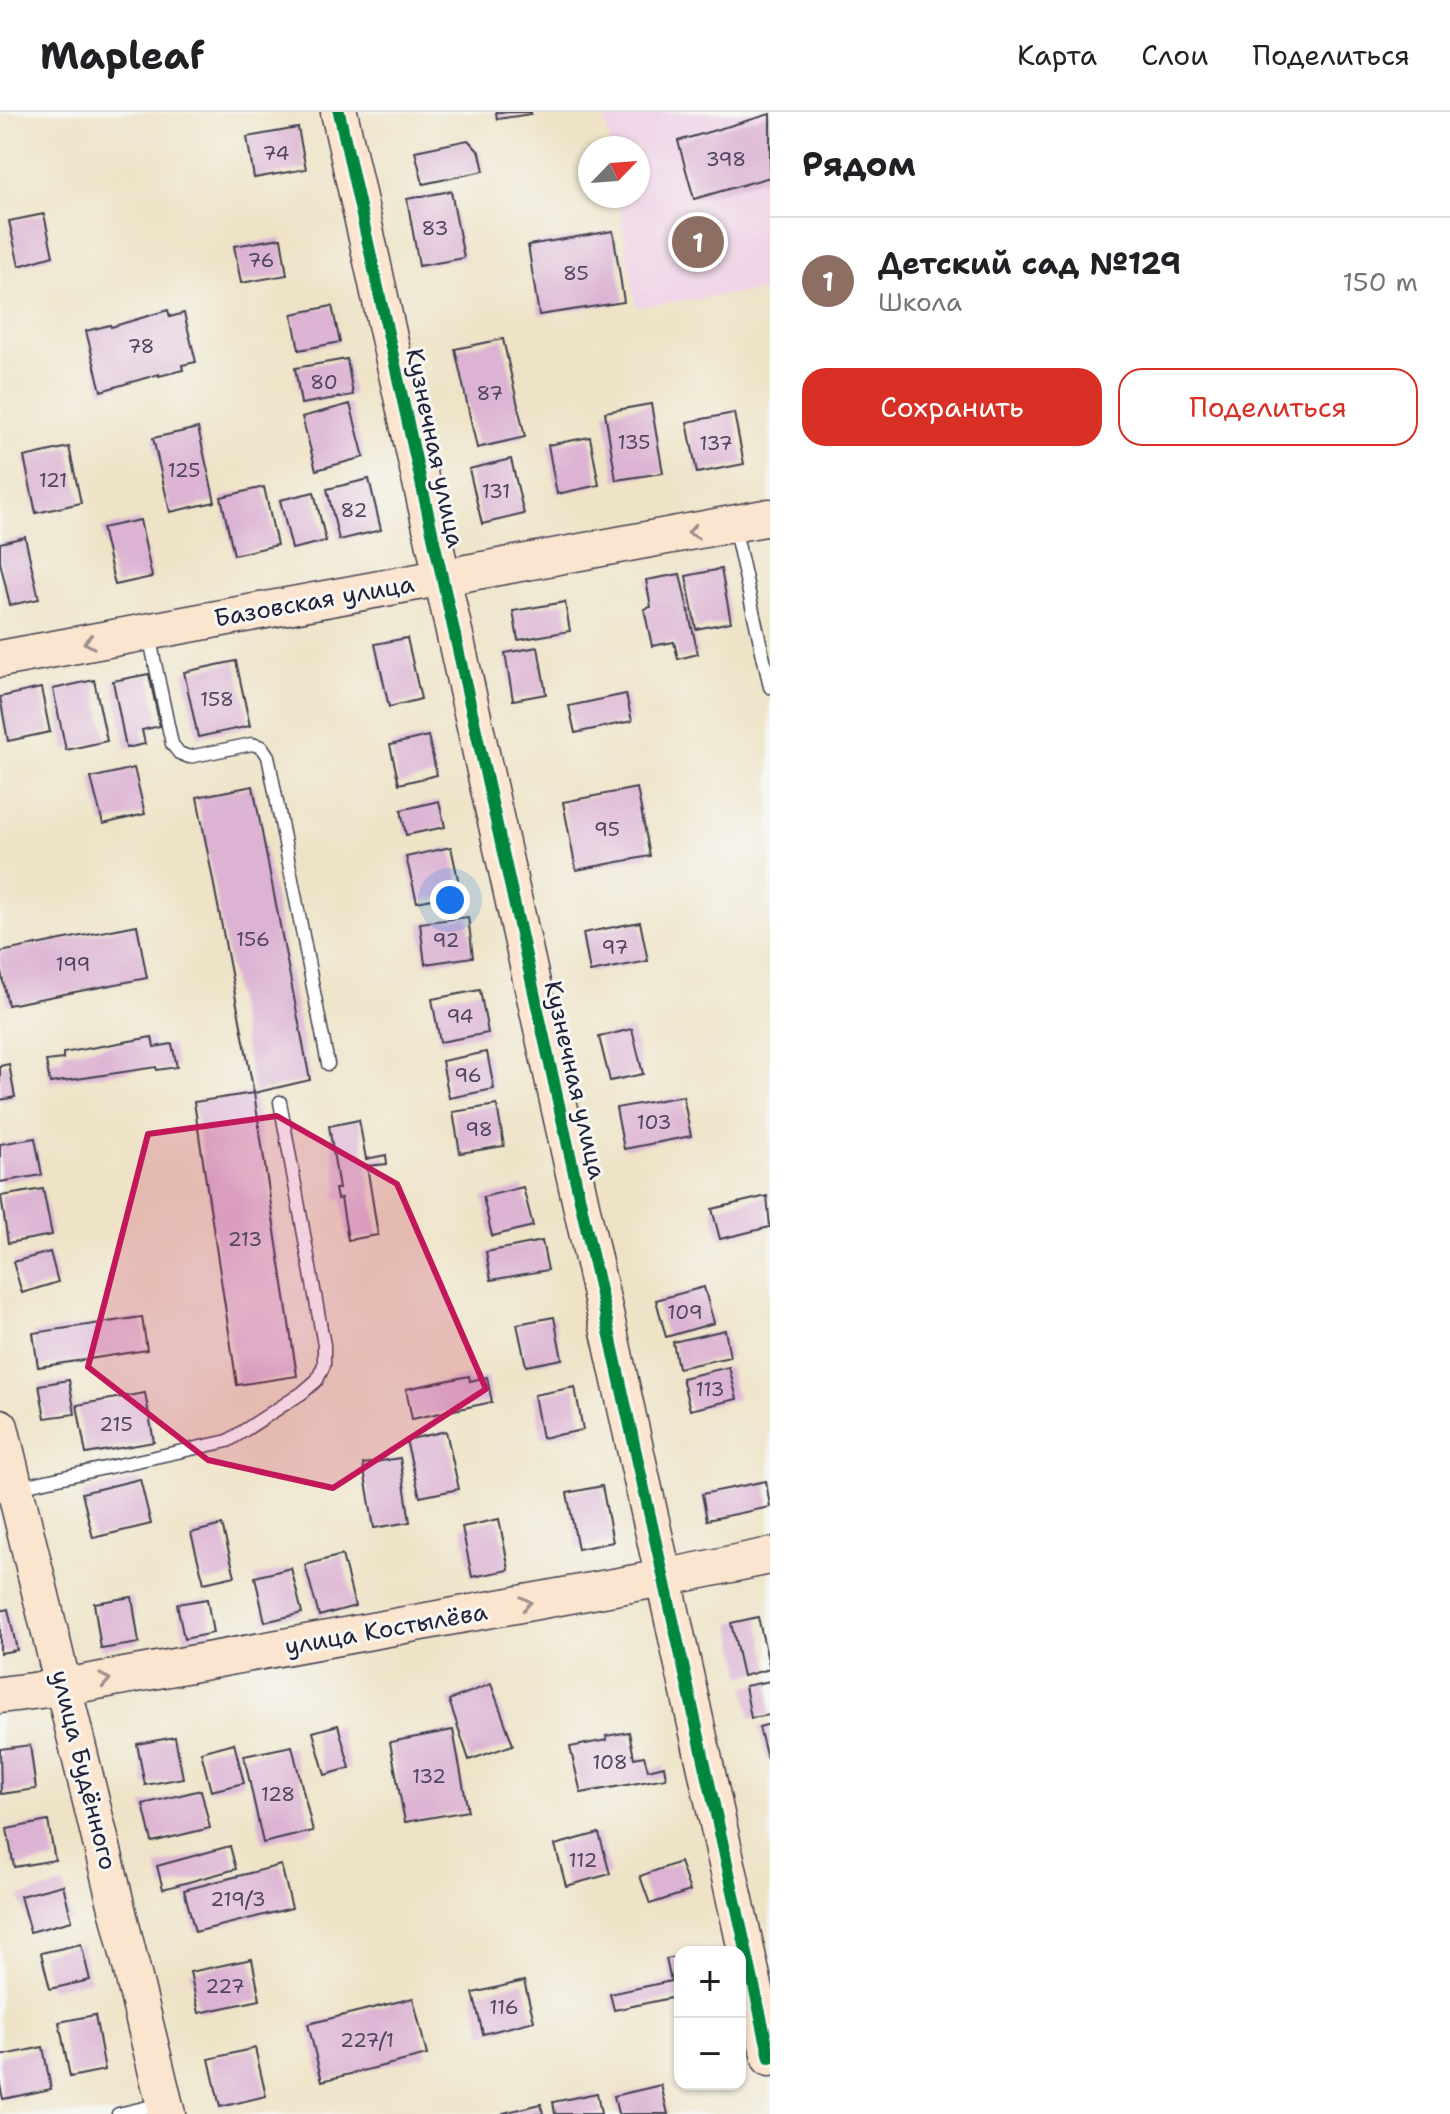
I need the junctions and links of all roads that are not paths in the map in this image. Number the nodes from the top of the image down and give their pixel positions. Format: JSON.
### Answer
{"nodes":[{"id":1,"x":339,"y":112,"type":"edge"},
{"id":2,"x":770,"y":517,"type":"edge"},
{"id":3,"x":733,"y":524,"type":"junction"},
{"id":4,"x":441,"y":578,"type":"junction"},
{"id":5,"x":149,"y":632,"type":"junction"},
{"id":6,"x":0,"y":659,"type":"edge"},
{"id":7,"x":770,"y":687,"type":"edge"},
{"id":8,"x":328,"y":1064,"type":"dead end"},
{"id":9,"x":280,"y":1102,"type":"dead end"},
{"id":10,"x":0,"y":1427,"type":"edge"},
{"id":11,"x":15,"y":1488,"type":"junction"},
{"id":12,"x":770,"y":1556,"type":"edge"},
{"id":13,"x":663,"y":1578,"type":"junction"},
{"id":14,"x":64,"y":1687,"type":"junction"},
{"id":15,"x":0,"y":1695,"type":"edge"},
{"id":16,"x":770,"y":2058,"type":"edge"},
{"id":17,"x":166,"y":2108,"type":"edge"},
{"id":18,"x":118,"y":2114,"type":"edge"}],
"edges":[{"from":1,"to":4,"type":"street","name":"Кузнечная улица"},
{"from":2,"to":3,"type":"street","name":"Базовская улица"},
{"from":3,"to":4,"type":"street","name":"Базовская улица","one_way":true},
{"from":3,"to":7,"type":"lane"},
{"from":4,"to":5,"type":"street","name":"Базовская улица"},
{"from":4,"to":13,"type":"street","name":"Кузнечная улица"},
{"from":5,"to":6,"type":"street","name":"Базовская улица","one_way":true},
{"from":5,"to":8,"type":"lane"},
{"from":9,"to":11,"type":"lane"},
{"from":10,"to":11,"type":"street","name":"улица Будённого"},
{"from":11,"to":14,"type":"street","name":"улица Будённого"},
{"from":12,"to":13,"type":"street","name":"улица Костылёва"},
{"from":14,"to":13,"type":"street","name":"улица Костылёва","one_way":true},
{"from":13,"to":16,"type":"street","name":"Кузнечная улица"},
{"from":14,"to":15,"type":"street","name":"улица Костылёва"},
{"from":14,"to":17,"type":"street","name":"улица Будённого"},
{"from":17,"to":18,"type":"lane"}]}
